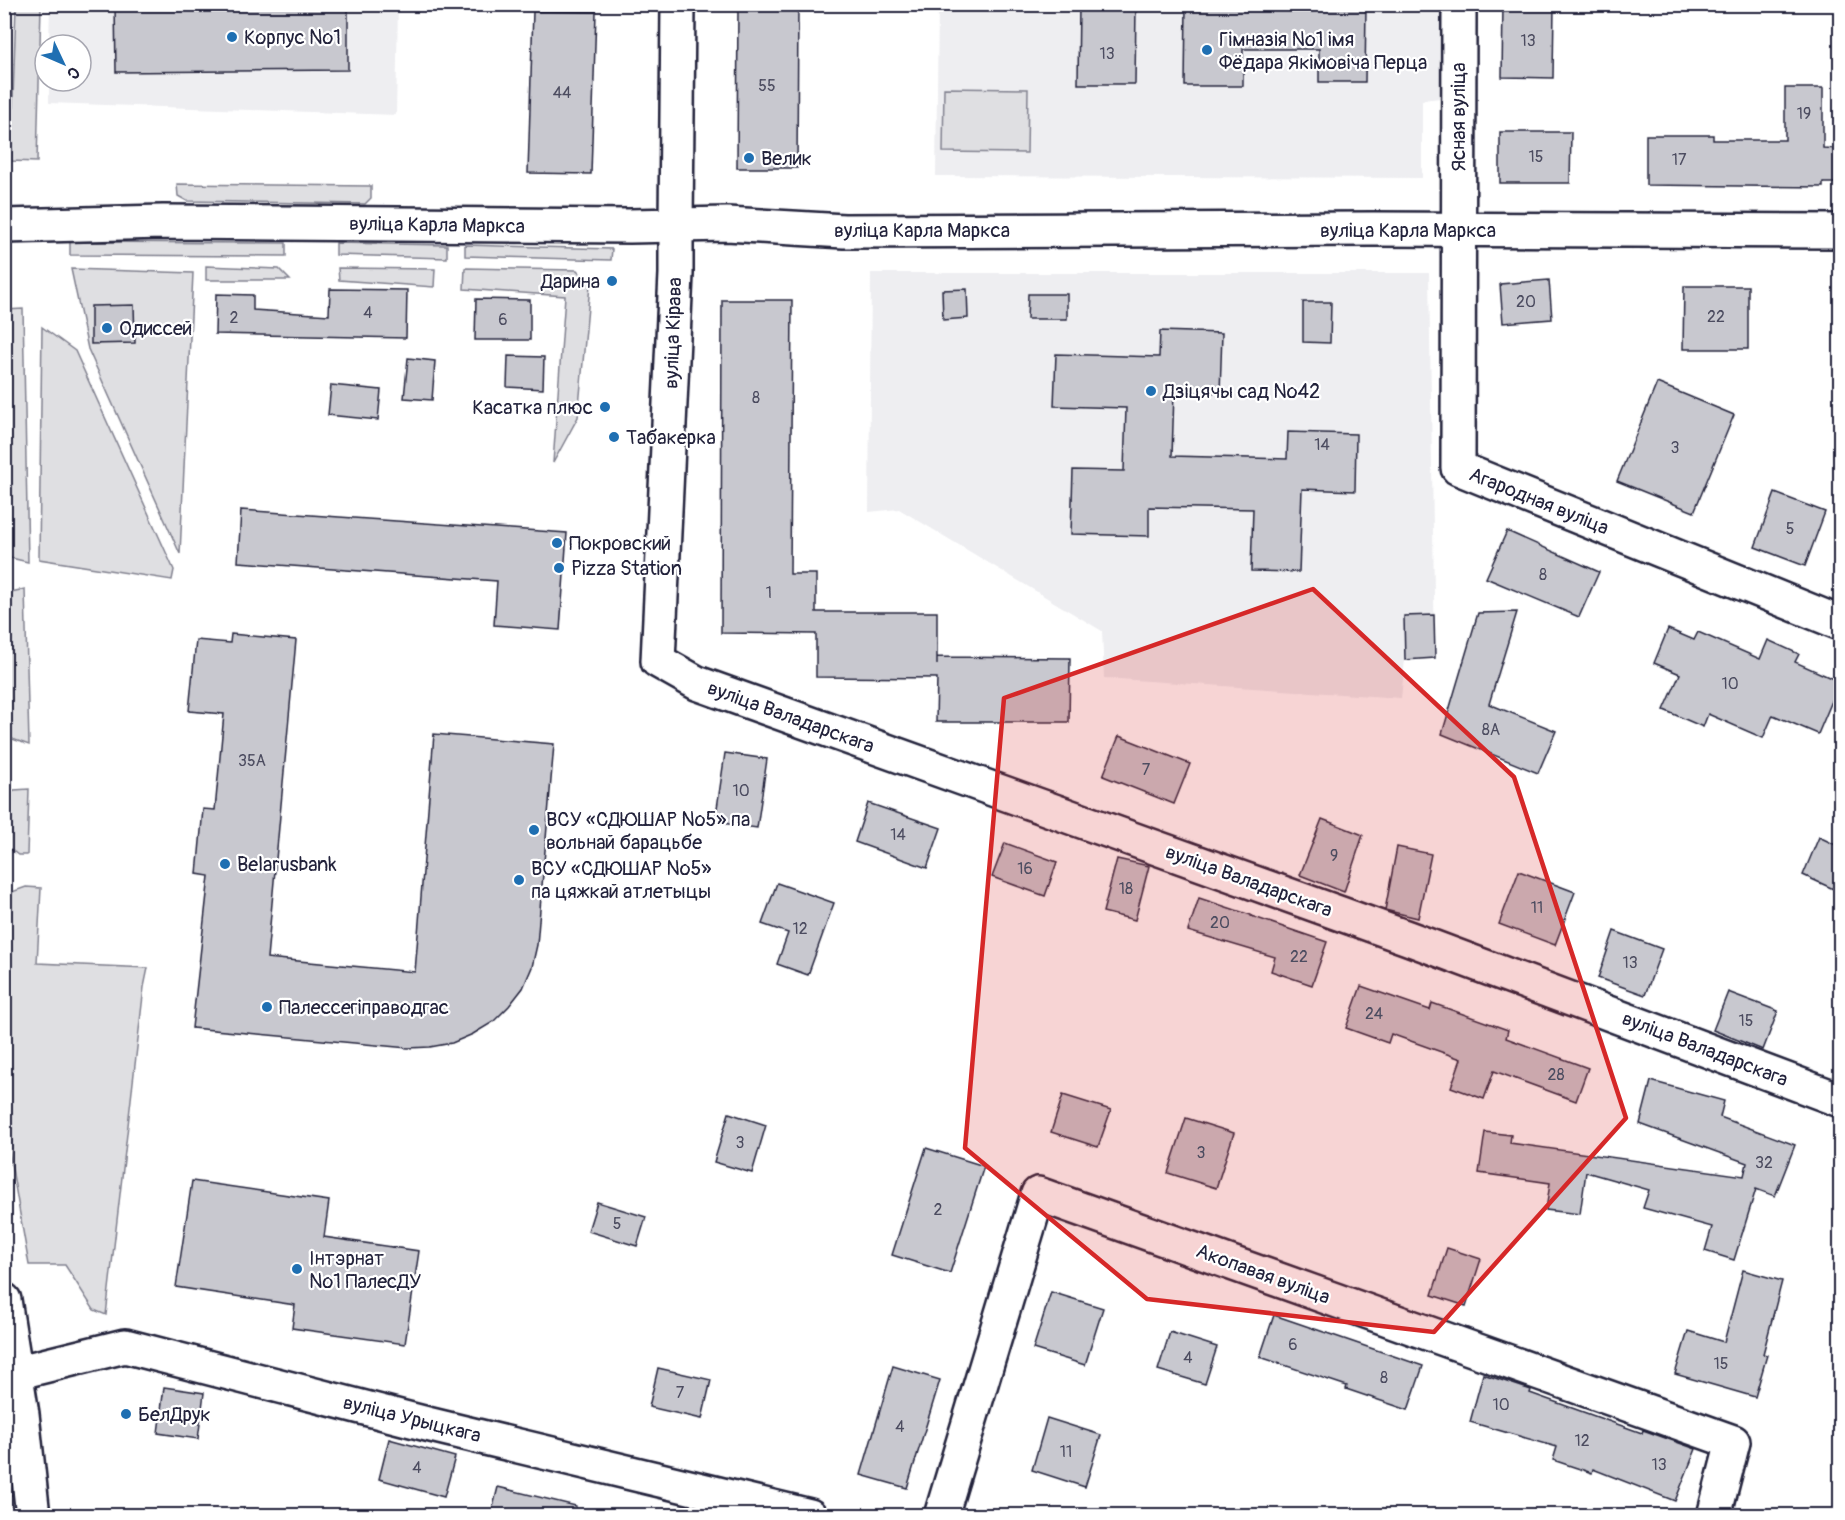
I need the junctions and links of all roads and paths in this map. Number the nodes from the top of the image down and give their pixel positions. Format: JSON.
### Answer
{"nodes":[{"id":1,"x":678,"y":4,"type":"edge"},
{"id":2,"x":1459,"y":4,"type":"edge"},
{"id":3,"x":676,"y":225,"type":"junction"},
{"id":4,"x":4,"y":226,"type":"edge"},
{"id":5,"x":1458,"y":230,"type":"junction"},
{"id":6,"x":1840,"y":231,"type":"edge"},
{"id":7,"x":1840,"y":623,"type":"edge"},
{"id":8,"x":658,"y":661,"type":"joint"},
{"id":9,"x":1840,"y":1100,"type":"edge"},
{"id":10,"x":4,"y":1300,"type":"edge"},
{"id":11,"x":15,"y":1373,"type":"junction"},
{"id":12,"x":13,"y":1417,"type":"edge"},
{"id":13,"x":33,"y":1515,"type":"edge"},
{"id":14,"x":810,"y":1515,"type":"edge"},
{"id":15,"x":940,"y":1515,"type":"edge"},
{"id":16,"x":1714,"y":1515,"type":"edge"}],
"edges":[{"from":1,"to":3,"type":"street","name":"вуліца Кірава"},
{"from":2,"to":5,"type":"street","name":"Ясная вуліца"},
{"from":3,"to":4,"type":"street","name":"вуліца Карла Маркса"},
{"from":3,"to":5,"type":"street","name":"вуліца Карла Маркса"},
{"from":3,"to":8,"type":"street","name":"вуліца Кірава"},
{"from":5,"to":6,"type":"street","name":"вуліца Карла Маркса"},
{"from":5,"to":7,"type":"street","name":"Агародная вуліца"},
{"from":8,"to":9,"type":"street","name":"вуліца Валадарскага"},
{"from":10,"to":11,"type":"street"},
{"from":11,"to":12,"type":"street"},
{"from":11,"to":14,"type":"street","name":"вуліца Урыцкага"},
{"from":12,"to":13,"type":"street"},
{"from":15,"to":16,"type":"street","name":"Акопавая вуліца"}]}
